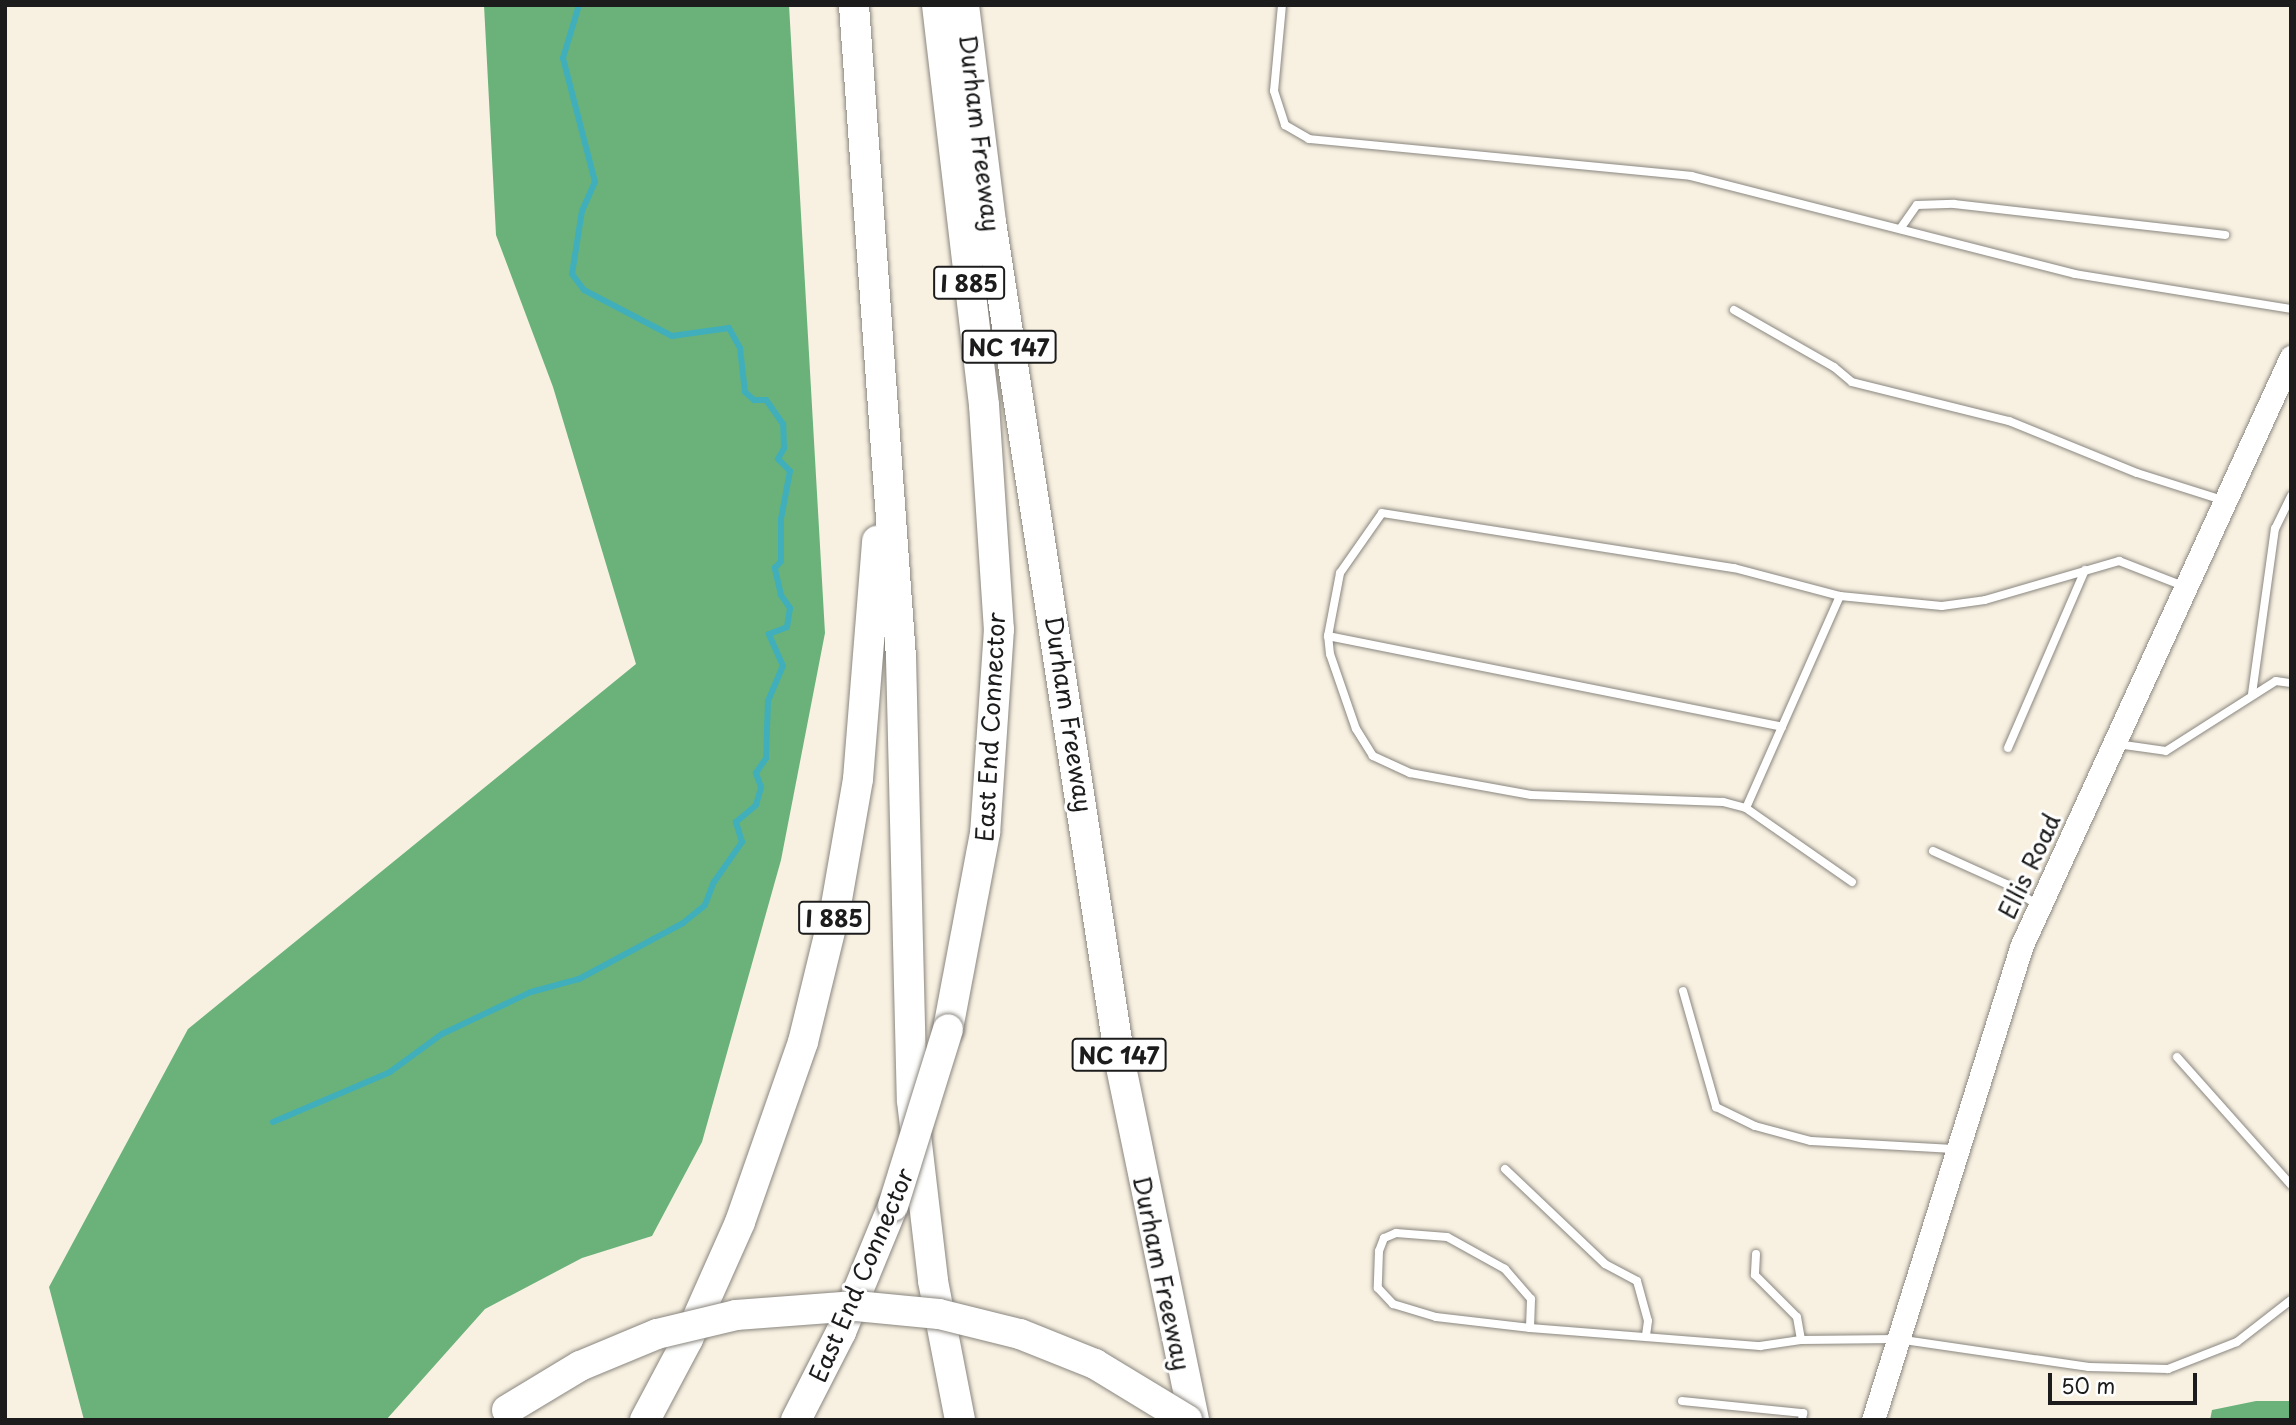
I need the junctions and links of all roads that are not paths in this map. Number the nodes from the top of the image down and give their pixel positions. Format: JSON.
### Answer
{"nodes":[{"id":1,"x":854,"y":5,"type":"edge"},
{"id":2,"x":937,"y":5,"type":"edge"},
{"id":3,"x":964,"y":5,"type":"edge"},
{"id":4,"x":1282,"y":5,"type":"edge"},
{"id":5,"x":1900,"y":229,"type":"junction"},
{"id":6,"x":2225,"y":234,"type":"dead end"},
{"id":7,"x":2291,"y":309,"type":"edge"},
{"id":8,"x":1734,"y":310,"type":"dead end"},
{"id":9,"x":2291,"y":357,"type":"edge"},
{"id":10,"x":882,"y":383,"type":"junction"},
{"id":11,"x":2291,"y":496,"type":"edge"},
{"id":12,"x":2225,"y":501,"type":"junction"},
{"id":13,"x":2085,"y":570,"type":"junction"},
{"id":14,"x":2185,"y":587,"type":"junction"},
{"id":15,"x":1840,"y":596,"type":"junction"},
{"id":16,"x":1328,"y":636,"type":"junction"},
{"id":17,"x":2291,"y":683,"type":"edge"},
{"id":18,"x":2252,"y":694,"type":"junction"},
{"id":19,"x":1782,"y":727,"type":"junction"},
{"id":20,"x":2114,"y":743,"type":"junction"},
{"id":21,"x":2008,"y":748,"type":"dead end"},
{"id":22,"x":1746,"y":808,"type":"junction"},
{"id":23,"x":1933,"y":850,"type":"dead end"},
{"id":24,"x":1852,"y":882,"type":"dead end"},
{"id":25,"x":2040,"y":906,"type":"junction"},
{"id":26,"x":1684,"y":991,"type":"dead end"},
{"id":27,"x":2177,"y":1057,"type":"dead end"},
{"id":28,"x":1957,"y":1149,"type":"junction"},
{"id":29,"x":1505,"y":1169,"type":"dead end"},
{"id":30,"x":2291,"y":1185,"type":"edge"},
{"id":31,"x":1756,"y":1254,"type":"dead end"},
{"id":32,"x":2291,"y":1300,"type":"edge"},
{"id":33,"x":1530,"y":1328,"type":"junction"},
{"id":34,"x":1646,"y":1335,"type":"junction"},
{"id":35,"x":1897,"y":1339,"type":"junction"},
{"id":36,"x":1801,"y":1340,"type":"junction"},
{"id":37,"x":1682,"y":1401,"type":"dead end"},
{"id":38,"x":500,"y":1415,"type":"edge"},
{"id":39,"x":645,"y":1420,"type":"edge"},
{"id":40,"x":796,"y":1420,"type":"edge"},
{"id":41,"x":960,"y":1420,"type":"edge"},
{"id":42,"x":1187,"y":1420,"type":"edge"},
{"id":43,"x":1194,"y":1420,"type":"edge"},
{"id":44,"x":1802,"y":1420,"type":"edge"},
{"id":45,"x":1873,"y":1420,"type":"edge"}],
"edges":[{"from":1,"to":10,"type":"highway","number":"I 885"},
{"from":2,"to":40,"type":"highway","name":"East End Connector","number":"I 885","bridge":true},
{"from":3,"to":43,"type":"highway","name":"Durham Freeway","number":"NC 147"},
{"from":4,"to":5,"type":"lane"},
{"from":5,"to":6,"type":"lane"},
{"from":5,"to":7,"type":"lane"},
{"from":8,"to":12,"type":"lane"},
{"from":9,"to":12,"type":"main road","name":"Ellis Road"},
{"from":10,"to":39,"type":"highway","number":"I 885"},
{"from":10,"to":41,"type":"highway"},
{"from":11,"to":18,"type":"lane"},
{"from":12,"to":14,"type":"main road","name":"Ellis Road"},
{"from":13,"to":14,"type":"lane"},
{"from":13,"to":15,"type":"lane"},
{"from":13,"to":21,"type":"lane"},
{"from":14,"to":20,"type":"main road","name":"Ellis Road"},
{"from":15,"to":16,"type":"lane"},
{"from":15,"to":19,"type":"lane"},
{"from":16,"to":19,"type":"lane"},
{"from":16,"to":22,"type":"lane"},
{"from":17,"to":18,"type":"lane"},
{"from":18,"to":20,"type":"lane"},
{"from":19,"to":22,"type":"lane"},
{"from":20,"to":25,"type":"main road","name":"Ellis Road"},
{"from":22,"to":24,"type":"lane"},
{"from":23,"to":25,"type":"lane"},
{"from":25,"to":28,"type":"main road","name":"Ellis Road"},
{"from":26,"to":28,"type":"lane"},
{"from":27,"to":30,"type":"lane"},
{"from":28,"to":35,"type":"main road","name":"Ellis Road"},
{"from":29,"to":34,"type":"lane"},
{"from":31,"to":36,"type":"lane"},
{"from":32,"to":35,"type":"lane"},
{"from":33,"to":33,"type":"lane"},
{"from":33,"to":34,"type":"lane"},
{"from":34,"to":36,"type":"lane"},
{"from":35,"to":36,"type":"lane"},
{"from":35,"to":45,"type":"main road","name":"Ellis Road"},
{"from":37,"to":44,"type":"lane"},
{"from":38,"to":42,"type":"highway","bridge":true}]}
